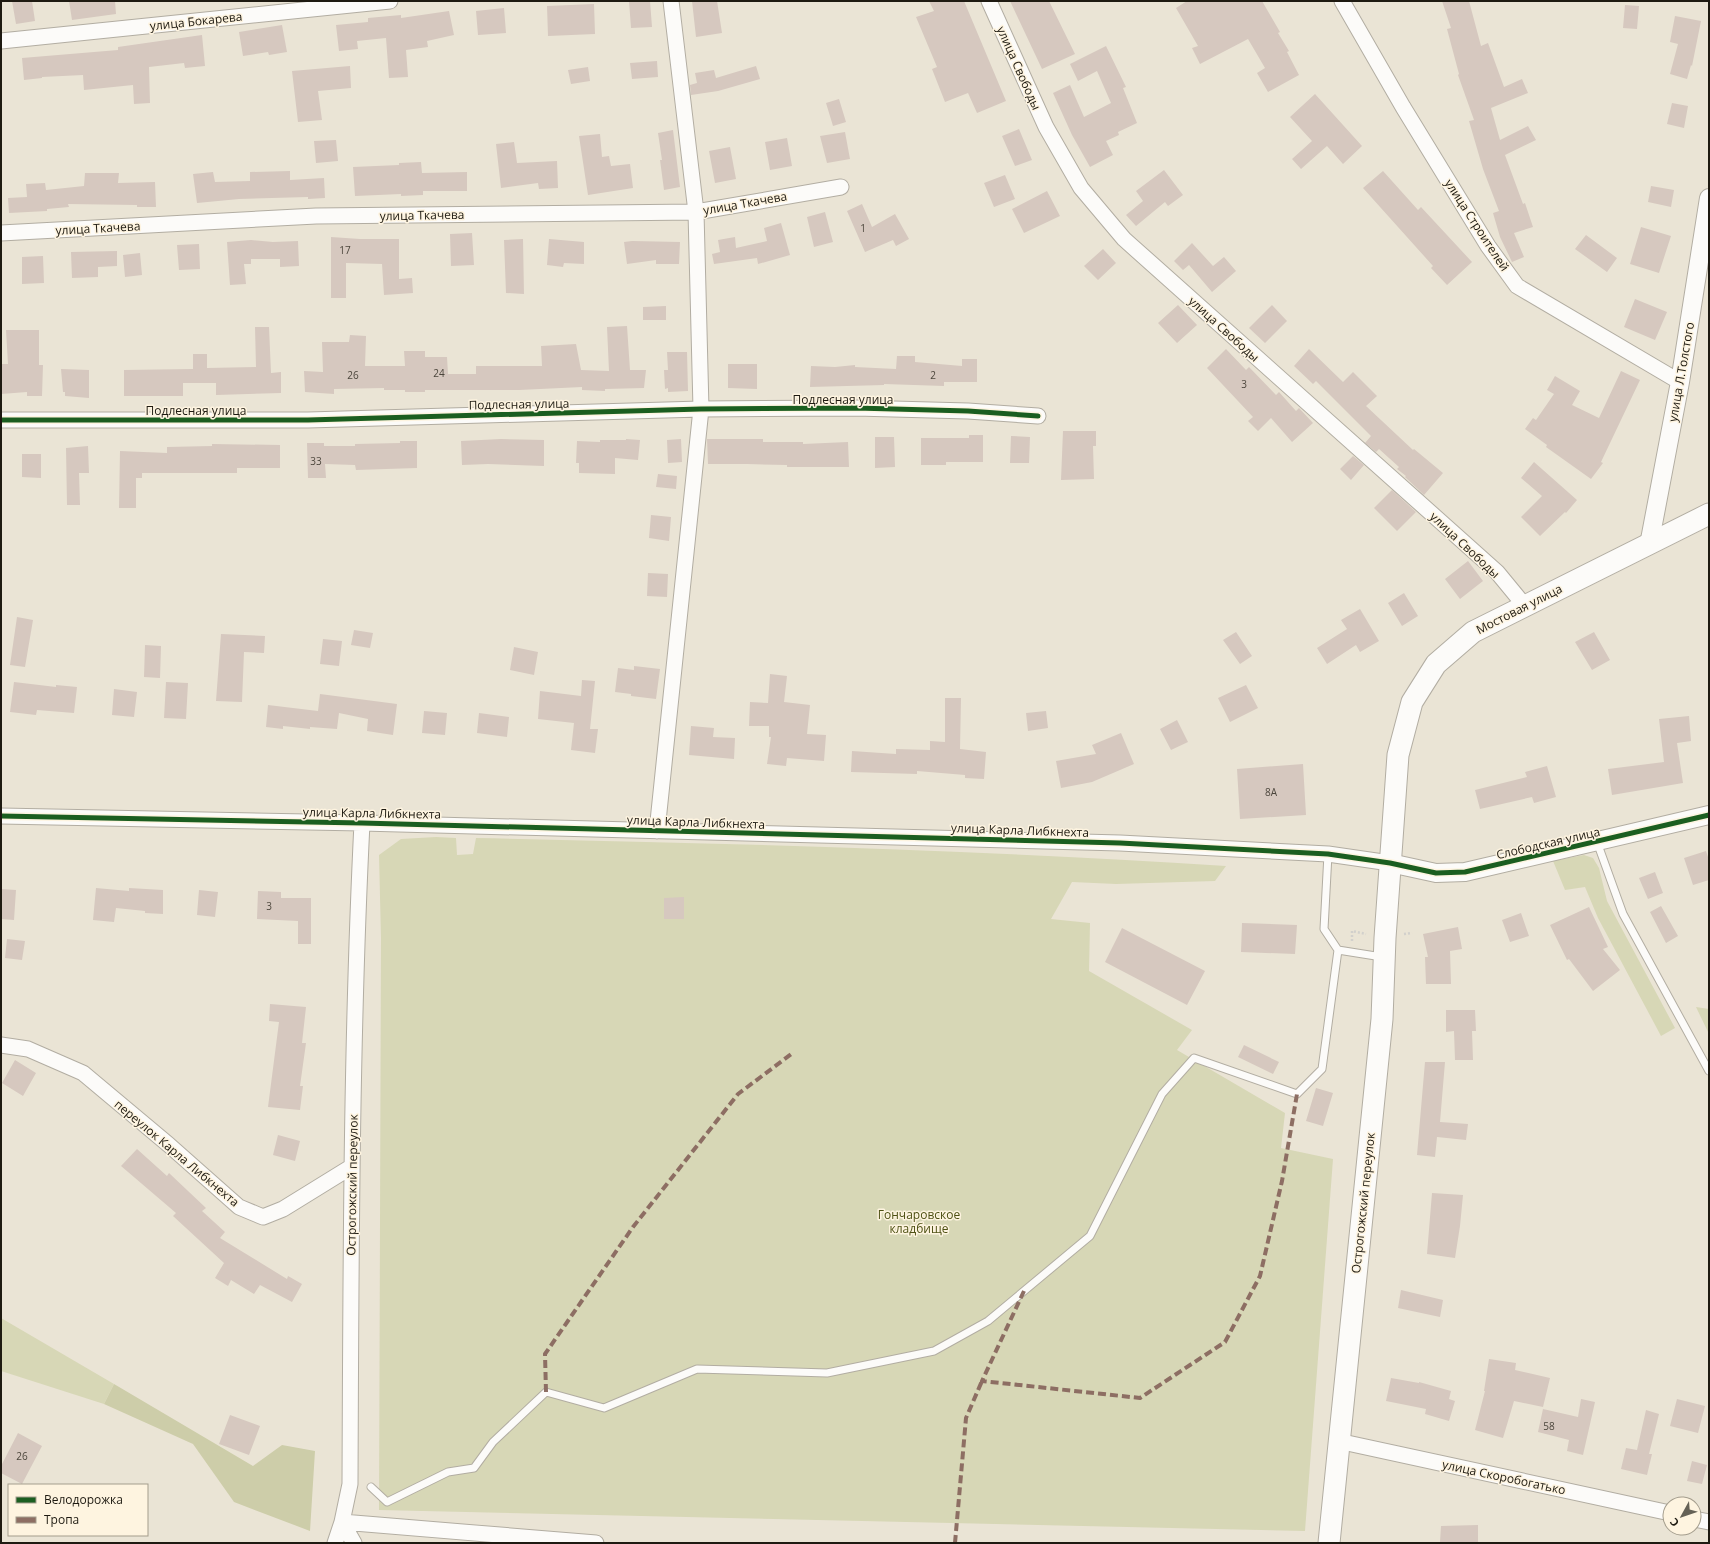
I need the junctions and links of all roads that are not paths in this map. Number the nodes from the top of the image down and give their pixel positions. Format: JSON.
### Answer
{"nodes":[{"id":1,"x":390,"y":1,"type":"edge"},
{"id":2,"x":671,"y":1,"type":"edge"},
{"id":3,"x":989,"y":1,"type":"edge"},
{"id":4,"x":1342,"y":1,"type":"edge"},
{"id":5,"x":1,"y":41,"type":"edge"},
{"id":6,"x":841,"y":187,"type":"dead end"},
{"id":7,"x":1709,"y":198,"type":"edge"},
{"id":8,"x":696,"y":212,"type":"junction"},
{"id":9,"x":1,"y":233,"type":"edge"},
{"id":10,"x":1680,"y":382,"type":"junction"},
{"id":11,"x":701,"y":409,"type":"junction"},
{"id":12,"x":1038,"y":416,"type":"dead end"},
{"id":13,"x":1,"y":420,"type":"edge"},
{"id":14,"x":1709,"y":514,"type":"edge"},
{"id":15,"x":1649,"y":545,"type":"junction"},
{"id":16,"x":1525,"y":606,"type":"junction"},
{"id":17,"x":1709,"y":815,"type":"edge"},
{"id":18,"x":1,"y":816,"type":"edge"},
{"id":19,"x":362,"y":822,"type":"junction"},
{"id":20,"x":657,"y":831,"type":"junction"},
{"id":21,"x":1597,"y":842,"type":"junction"},
{"id":22,"x":1328,"y":854,"type":"junction"},
{"id":23,"x":1390,"y":863,"type":"junction"},
{"id":24,"x":1338,"y":950,"type":"junction"},
{"id":25,"x":1384,"y":958,"type":"junction"},
{"id":26,"x":1,"y":1045,"type":"edge"},
{"id":27,"x":1709,"y":1071,"type":"edge"},
{"id":28,"x":351,"y":1167,"type":"junction"},
{"id":29,"x":1338,"y":1441,"type":"junction"},
{"id":30,"x":371,"y":1487,"type":"dead end"},
{"id":31,"x":1662,"y":1511,"type":"edge"},
{"id":32,"x":342,"y":1522,"type":"junction"},
{"id":33,"x":335,"y":1543,"type":"edge"},
{"id":34,"x":354,"y":1543,"type":"edge"},
{"id":35,"x":596,"y":1543,"type":"edge"},
{"id":36,"x":1329,"y":1543,"type":"edge"}],
"edges":[{"from":1,"to":5,"type":"street","name":"улица Бокарева"},
{"from":2,"to":8,"type":"street"},
{"from":3,"to":16,"type":"street","name":"улица Свободы"},
{"from":4,"to":10,"type":"street","name":"улица Строителей"},
{"from":6,"to":8,"type":"street","name":"улица Ткачева"},
{"from":7,"to":10,"type":"street","name":"улица Л.Толстого"},
{"from":8,"to":9,"type":"street","name":"улица Ткачева"},
{"from":8,"to":11,"type":"street"},
{"from":10,"to":15,"type":"street","name":"улица Л.Толстого"},
{"from":11,"to":12,"type":"street","name":"Подлесная улица"},
{"from":11,"to":13,"type":"street","name":"Подлесная улица"},
{"from":11,"to":20,"type":"street"},
{"from":14,"to":15,"type":"main road","name":"Мостовая улица"},
{"from":15,"to":16,"type":"main road","name":"Мостовая улица"},
{"from":16,"to":23,"type":"main road","name":"Мостовая улица"},
{"from":17,"to":21,"type":"street","name":"Слободская улица"},
{"from":18,"to":19,"type":"street","name":"улица Карла Либкнехта"},
{"from":19,"to":20,"type":"street","name":"улица Карла Либкнехта"},
{"from":19,"to":28,"type":"street","name":"Острогожский переулок"},
{"from":20,"to":22,"type":"street","name":"улица Карла Либкнехта"},
{"from":21,"to":23,"type":"street","name":"Слободская улица"},
{"from":21,"to":27,"type":"lane"},
{"from":22,"to":23,"type":"street","name":"улица Карла Либкнехта"},
{"from":22,"to":24,"type":"lane"},
{"from":23,"to":25,"type":"main road","name":"Острогожский переулок"},
{"from":24,"to":25,"type":"lane"},
{"from":24,"to":30,"type":"lane"},
{"from":25,"to":29,"type":"main road","name":"Острогожский переулок"},
{"from":26,"to":28,"type":"street","name":"переулок Карла Либкнехта"},
{"from":28,"to":32,"type":"street","name":"Острогожский переулок"},
{"from":29,"to":31,"type":"street","name":"улица Скоробогатько"},
{"from":29,"to":36,"type":"main road","name":"Острогожский переулок"},
{"from":32,"to":33,"type":"street","name":"Острогожский переулок"},
{"from":32,"to":34,"type":"street"},
{"from":32,"to":35,"type":"street"}]}
